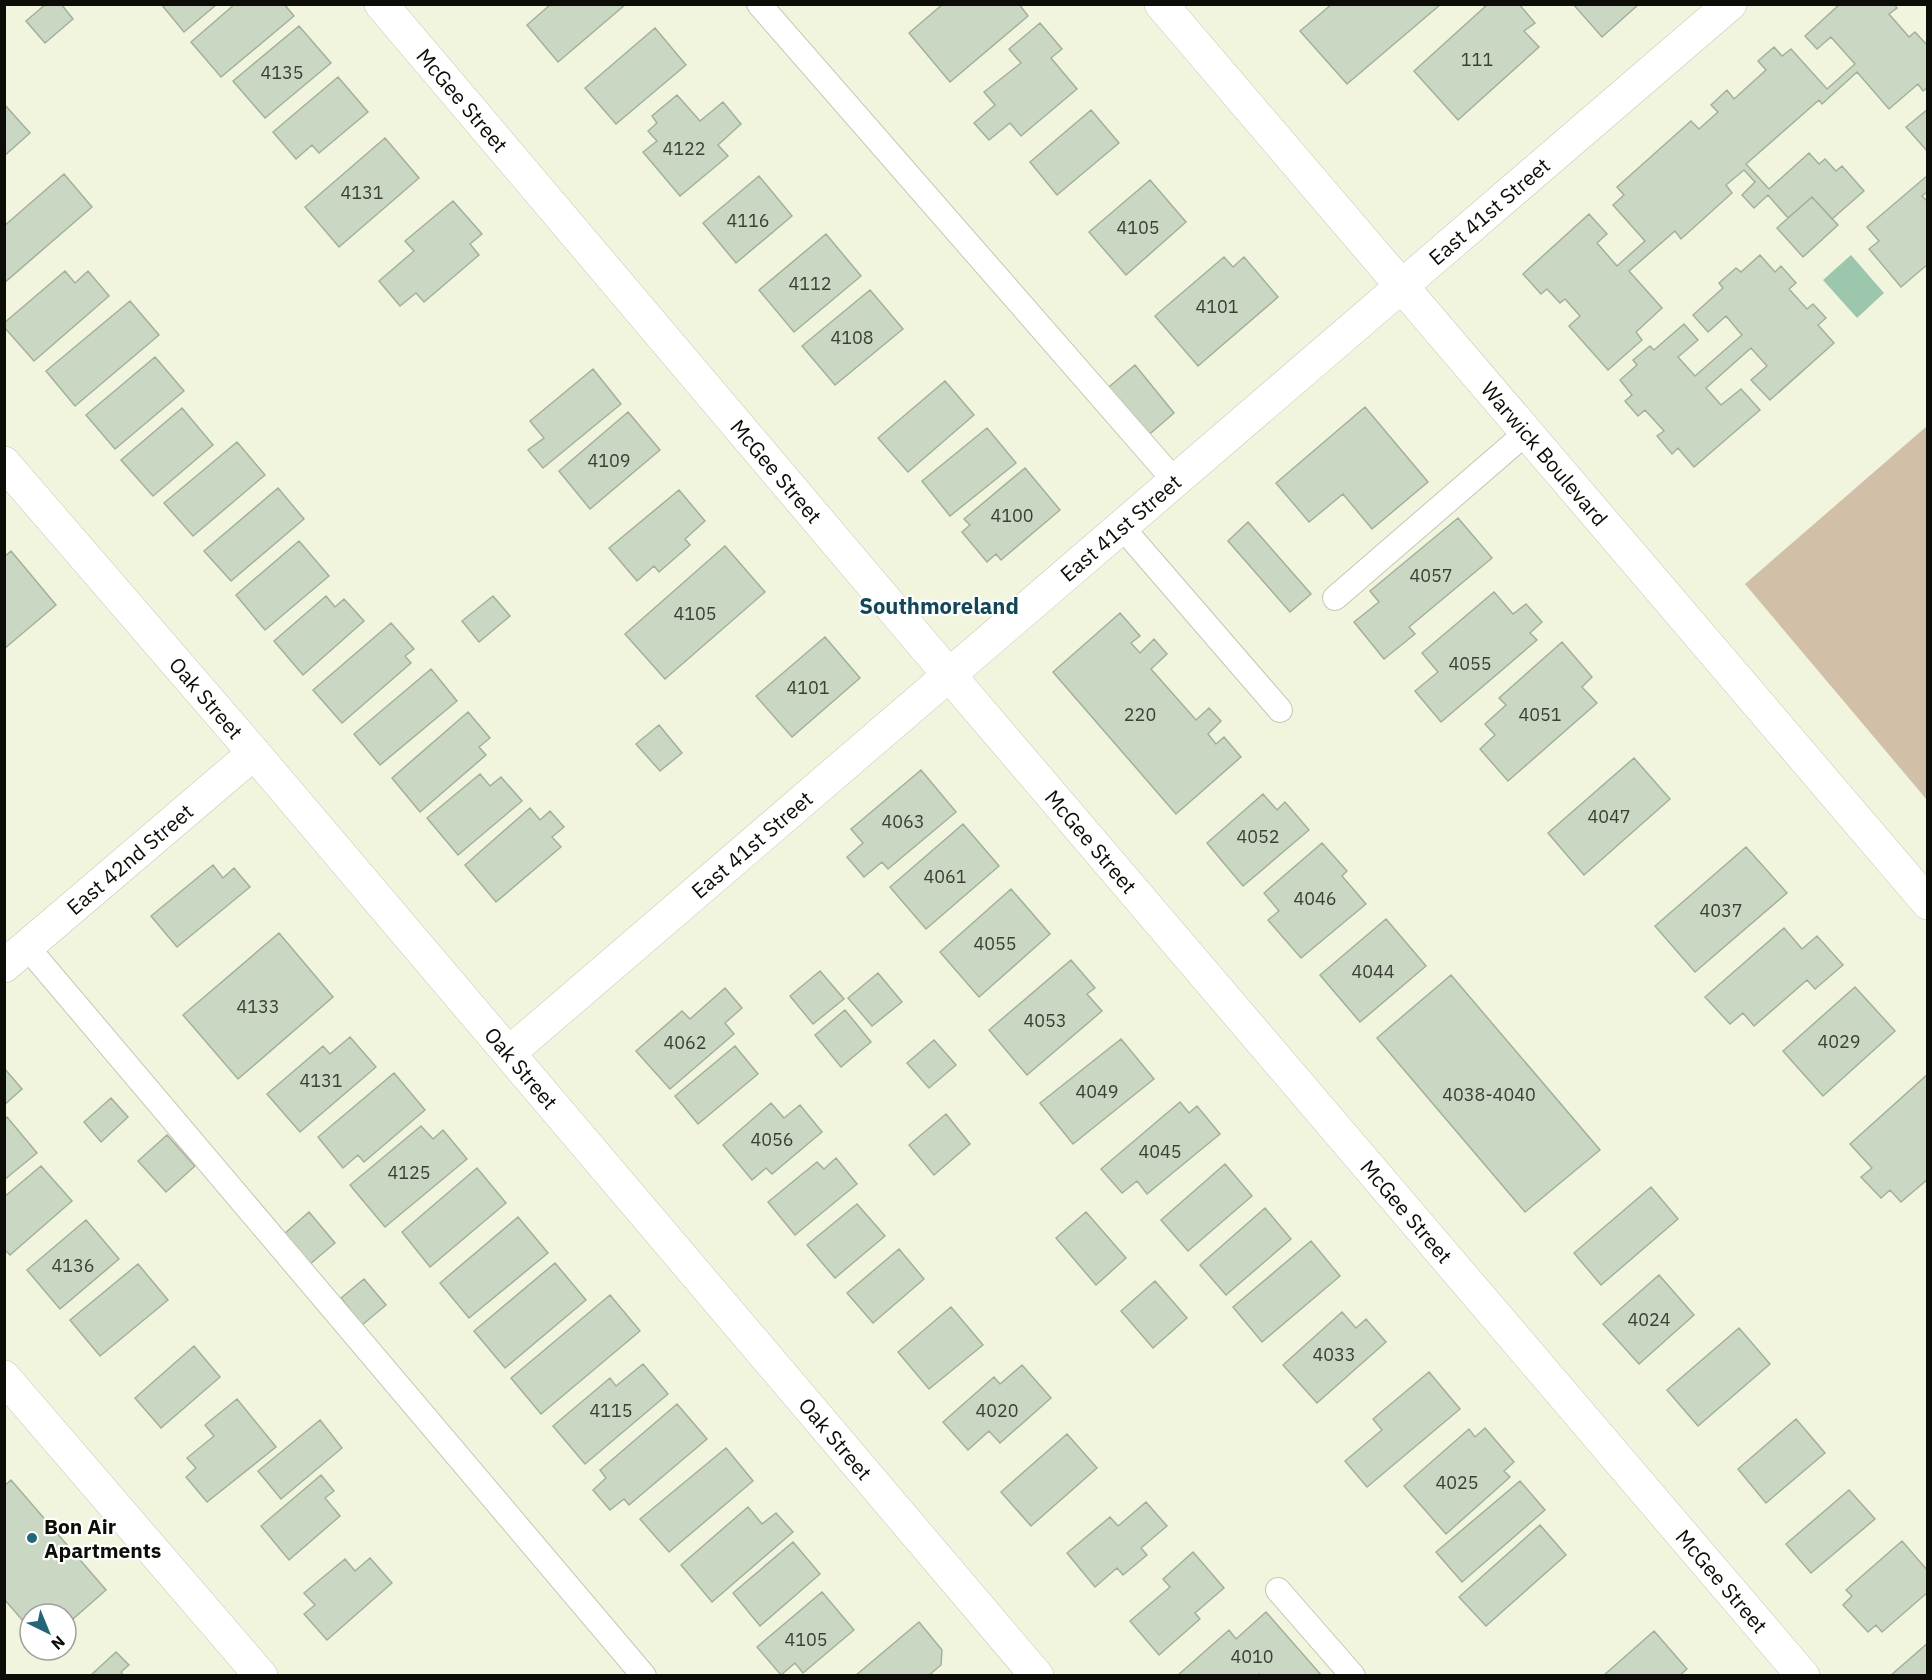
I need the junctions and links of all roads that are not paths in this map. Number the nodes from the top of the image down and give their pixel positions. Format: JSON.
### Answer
{"nodes":[{"id":1,"x":381,"y":4,"type":"edge"},
{"id":2,"x":759,"y":4,"type":"edge"},
{"id":3,"x":1731,"y":4,"type":"edge"},
{"id":4,"x":1167,"y":6,"type":"edge"},
{"id":5,"x":1401,"y":286,"type":"junction"},
{"id":6,"x":1526,"y":433,"type":"junction"},
{"id":7,"x":4,"y":463,"type":"edge"},
{"id":8,"x":1174,"y":480,"type":"junction"},
{"id":9,"x":1121,"y":526,"type":"junction"},
{"id":10,"x":1335,"y":598,"type":"dead end"},
{"id":11,"x":949,"y":674,"type":"junction"},
{"id":12,"x":1280,"y":710,"type":"dead end"},
{"id":13,"x":255,"y":753,"type":"junction"},
{"id":14,"x":1928,"y":903,"type":"edge"},
{"id":15,"x":16,"y":957,"type":"edge"},
{"id":16,"x":509,"y":1053,"type":"junction"},
{"id":17,"x":4,"y":1377,"type":"edge"},
{"id":18,"x":1278,"y":1590,"type":"dead end"},
{"id":19,"x":1035,"y":1675,"type":"edge"},
{"id":20,"x":261,"y":1676,"type":"edge"},
{"id":21,"x":644,"y":1676,"type":"edge"},
{"id":22,"x":1353,"y":1676,"type":"edge"},
{"id":23,"x":1803,"y":1676,"type":"edge"}],
"edges":[{"from":1,"to":11,"type":"street","name":"McGee Street"},
{"from":2,"to":8,"type":"lane"},
{"from":3,"to":5,"type":"street","name":"East 41st Street"},
{"from":4,"to":5,"type":"street","name":"Warwick Boulevard"},
{"from":5,"to":6,"type":"street","name":"Warwick Boulevard"},
{"from":5,"to":8,"type":"street","name":"East 41st Street"},
{"from":6,"to":10,"type":"lane"},
{"from":6,"to":14,"type":"street","name":"Warwick Boulevard"},
{"from":7,"to":13,"type":"street","name":"Oak Street"},
{"from":8,"to":9,"type":"street","name":"East 41st Street"},
{"from":9,"to":11,"type":"street","name":"East 41st Street"},
{"from":9,"to":12,"type":"lane"},
{"from":11,"to":16,"type":"street","name":"East 41st Street"},
{"from":11,"to":23,"type":"street","name":"McGee Street"},
{"from":13,"to":15,"type":"street","name":"East 42nd Street"},
{"from":13,"to":16,"type":"street","name":"Oak Street"},
{"from":15,"to":21,"type":"lane"},
{"from":16,"to":19,"type":"street","name":"Oak Street"},
{"from":17,"to":20,"type":"street"},
{"from":18,"to":22,"type":"lane"}]}
